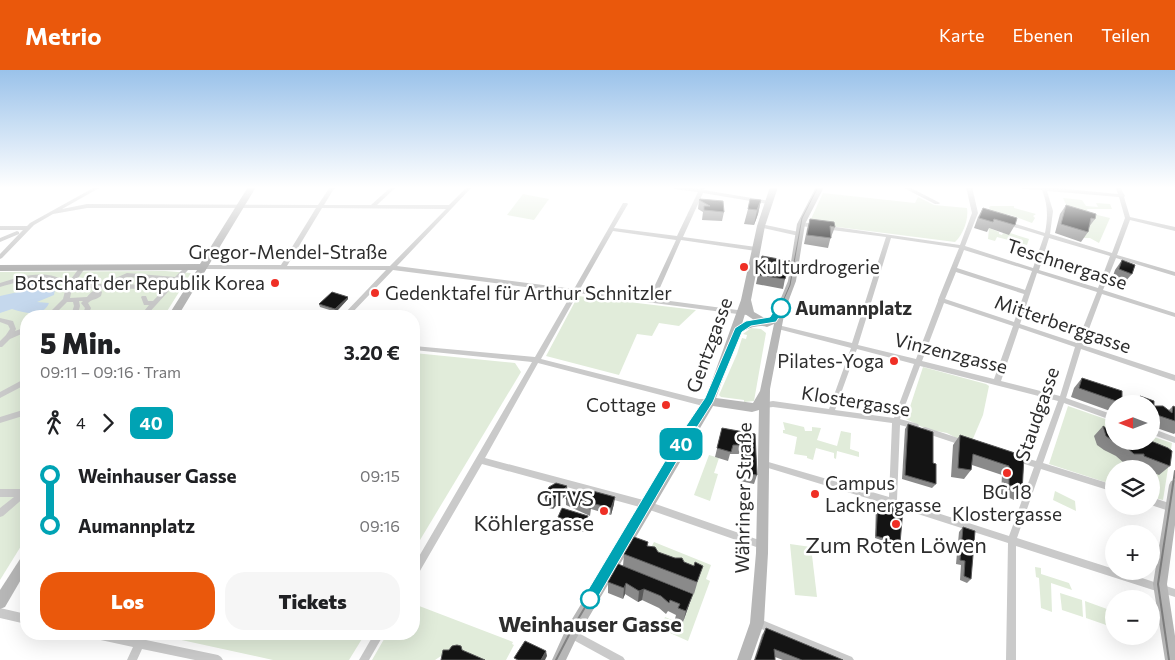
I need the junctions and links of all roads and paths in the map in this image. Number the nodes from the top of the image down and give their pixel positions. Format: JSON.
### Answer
{"nodes":[{"id":1,"x":49,"y":215,"type":"edge"},
{"id":2,"x":235,"y":215,"type":"edge"},
{"id":3,"x":315,"y":215,"type":"edge"},
{"id":4,"x":444,"y":215,"type":"edge"},
{"id":5,"x":619,"y":215,"type":"edge"},
{"id":6,"x":691,"y":215,"type":"edge"},
{"id":7,"x":764,"y":215,"type":"edge"},
{"id":8,"x":806,"y":215,"type":"edge"},
{"id":9,"x":977,"y":215,"type":"edge"},
{"id":10,"x":1052,"y":215,"type":"edge"},
{"id":11,"x":1127,"y":215,"type":"edge"},
{"id":12,"x":1128,"y":218,"type":"junction"},
{"id":13,"x":996,"y":220,"type":"edge"},
{"id":14,"x":801,"y":224,"type":"junction"},
{"id":15,"x":760,"y":226,"type":"junction"},
{"id":16,"x":0,"y":228,"type":"edge"},
{"id":17,"x":27,"y":228,"type":"junction"},
{"id":18,"x":610,"y":229,"type":"junction"},
{"id":19,"x":1175,"y":229,"type":"edge"},
{"id":20,"x":17,"y":233,"type":"dead end"},
{"id":21,"x":799,"y":234,"type":"junction"},
{"id":22,"x":889,"y":236,"type":"junction"},
{"id":23,"x":1047,"y":236,"type":"junction"},
{"id":24,"x":680,"y":239,"type":"junction"},
{"id":25,"x":0,"y":240,"type":"edge"},
{"id":26,"x":961,"y":246,"type":"junction"},
{"id":27,"x":756,"y":249,"type":"junction"},
{"id":28,"x":1114,"y":256,"type":"junction"},
{"id":29,"x":0,"y":257,"type":"edge"},
{"id":30,"x":203,"y":267,"type":"junction"},
{"id":31,"x":0,"y":268,"type":"edge"},
{"id":32,"x":82,"y":268,"type":"junction"},
{"id":33,"x":282,"y":268,"type":"junction"},
{"id":34,"x":391,"y":268,"type":"junction"},
{"id":35,"x":953,"y":269,"type":"junction"},
{"id":36,"x":185,"y":270,"type":"dead end"},
{"id":37,"x":1035,"y":270,"type":"junction"},
{"id":38,"x":1175,"y":274,"type":"edge"},
{"id":39,"x":178,"y":280,"type":"junction"},
{"id":40,"x":0,"y":285,"type":"edge"},
{"id":41,"x":104,"y":285,"type":"junction"},
{"id":42,"x":69,"y":286,"type":"junction"},
{"id":43,"x":150,"y":287,"type":"junction"},
{"id":44,"x":575,"y":290,"type":"junction"},
{"id":45,"x":1100,"y":290,"type":"junction"},
{"id":46,"x":1027,"y":293,"type":"junction"},
{"id":47,"x":144,"y":297,"type":"dead end"},
{"id":48,"x":162,"y":297,"type":"junction"},
{"id":49,"x":66,"y":300,"type":"junction"},
{"id":50,"x":76,"y":300,"type":"junction"},
{"id":51,"x":651,"y":300,"type":"junction"},
{"id":52,"x":941,"y":300,"type":"junction"},
{"id":53,"x":155,"y":303,"type":"junction"},
{"id":54,"x":55,"y":310,"type":"edge"},
{"id":55,"x":76,"y":310,"type":"edge"},
{"id":56,"x":87,"y":310,"type":"edge"},
{"id":57,"x":149,"y":310,"type":"edge"},
{"id":58,"x":177,"y":310,"type":"edge"},
{"id":59,"x":351,"y":310,"type":"edge"},
{"id":60,"x":781,"y":311,"type":"junction"},
{"id":61,"x":746,"y":313,"type":"junction"},
{"id":62,"x":1175,"y":314,"type":"edge"},
{"id":63,"x":0,"y":320,"type":"edge"},
{"id":64,"x":766,"y":323,"type":"junction"},
{"id":65,"x":1016,"y":324,"type":"junction"},
{"id":66,"x":736,"y":330,"type":"junction"},
{"id":67,"x":776,"y":331,"type":"junction"},
{"id":68,"x":20,"y":332,"type":"edge"},
{"id":69,"x":8,"y":337,"type":"junction"},
{"id":70,"x":0,"y":340,"type":"edge"},
{"id":71,"x":0,"y":345,"type":"edge"},
{"id":72,"x":854,"y":345,"type":"junction"},
{"id":73,"x":1079,"y":346,"type":"junction"},
{"id":74,"x":420,"y":349,"type":"edge"},
{"id":75,"x":536,"y":360,"type":"junction"},
{"id":76,"x":918,"y":362,"type":"junction"},
{"id":77,"x":1175,"y":378,"type":"edge"},
{"id":78,"x":997,"y":382,"type":"junction"},
{"id":79,"x":20,"y":384,"type":"edge"},
{"id":80,"x":765,"y":389,"type":"junction"},
{"id":81,"x":0,"y":395,"type":"edge"},
{"id":82,"x":1062,"y":399,"type":"junction"},
{"id":83,"x":710,"y":401,"type":"junction"},
{"id":84,"x":764,"y":405,"type":"junction"},
{"id":85,"x":830,"y":412,"type":"junction"},
{"id":86,"x":20,"y":414,"type":"edge"},
{"id":87,"x":1105,"y":415,"type":"edge"},
{"id":88,"x":0,"y":420,"type":"edge"},
{"id":89,"x":896,"y":420,"type":"junction"},
{"id":90,"x":1160,"y":434,"type":"edge"},
{"id":91,"x":1175,"y":440,"type":"edge"},
{"id":92,"x":975,"y":446,"type":"edge"},
{"id":93,"x":1010,"y":457,"type":"edge"},
{"id":94,"x":480,"y":460,"type":"junction"},
{"id":95,"x":765,"y":464,"type":"junction"},
{"id":96,"x":1038,"y":465,"type":"junction"},
{"id":97,"x":1175,"y":485,"type":"edge"},
{"id":98,"x":1105,"y":486,"type":"edge"},
{"id":99,"x":20,"y":492,"type":"edge"},
{"id":100,"x":0,"y":493,"type":"edge"},
{"id":101,"x":20,"y":497,"type":"edge"},
{"id":102,"x":893,"y":502,"type":"junction"},
{"id":103,"x":1160,"y":504,"type":"edge"},
{"id":104,"x":647,"y":505,"type":"junction"},
{"id":105,"x":1173,"y":508,"type":"edge"},
{"id":106,"x":0,"y":513,"type":"edge"},
{"id":107,"x":1012,"y":540,"type":"junction"},
{"id":108,"x":762,"y":545,"type":"junction"},
{"id":109,"x":420,"y":564,"type":"edge"},
{"id":110,"x":20,"y":570,"type":"edge"},
{"id":111,"x":1160,"y":589,"type":"junction"},
{"id":112,"x":1175,"y":593,"type":"edge"},
{"id":113,"x":0,"y":602,"type":"edge"},
{"id":114,"x":0,"y":613,"type":"edge"},
{"id":115,"x":20,"y":618,"type":"edge"},
{"id":116,"x":757,"y":623,"type":"junction"},
{"id":117,"x":571,"y":634,"type":"junction"},
{"id":118,"x":141,"y":640,"type":"edge"},
{"id":119,"x":149,"y":640,"type":"edge"},
{"id":120,"x":376,"y":640,"type":"edge"},
{"id":121,"x":132,"y":660,"type":"edge"},
{"id":122,"x":218,"y":660,"type":"edge"},
{"id":123,"x":364,"y":660,"type":"edge"},
{"id":124,"x":559,"y":660,"type":"edge"},
{"id":125,"x":620,"y":660,"type":"edge"},
{"id":126,"x":744,"y":660,"type":"edge"},
{"id":127,"x":849,"y":660,"type":"edge"},
{"id":128,"x":1011,"y":660,"type":"edge"},
{"id":129,"x":1172,"y":660,"type":"edge"}],
"edges":[{"from":1,"to":17,"type":"street"},
{"from":2,"to":30,"type":"main road"},
{"from":3,"to":33,"type":"street"},
{"from":4,"to":34,"type":"street"},
{"from":5,"to":18,"type":"street"},
{"from":6,"to":24,"type":"street"},
{"from":7,"to":15,"type":"main road","name":"Gentzgasse"},
{"from":8,"to":14,"type":"main road","name":"Währinger Straße"},
{"from":9,"to":26,"type":"street"},
{"from":10,"to":23,"type":"street"},
{"from":11,"to":12,"type":"street"},
{"from":12,"to":19,"type":"street"},
{"from":12,"to":28,"type":"street","name":"Staudgasse"},
{"from":13,"to":23,"type":"street"},
{"from":14,"to":21,"type":"main road","name":"Währinger Straße"},
{"from":14,"to":22,"type":"street","name":"Teschnergasse"},
{"from":15,"to":21,"type":"street"},
{"from":15,"to":27,"type":"main road","name":"Gentzgasse"},
{"from":16,"to":17,"type":"street"},
{"from":17,"to":29,"type":"street"},
{"from":18,"to":24,"type":"street"},
{"from":18,"to":44,"type":"street"},
{"from":20,"to":25,"type":"street"},
{"from":21,"to":60,"type":"main road","name":"Währinger Straße"},
{"from":22,"to":26,"type":"street","name":"Teschnergasse"},
{"from":22,"to":72,"type":"street"},
{"from":23,"to":28,"type":"street"},
{"from":23,"to":37,"type":"street"},
{"from":24,"to":27,"type":"street"},
{"from":24,"to":51,"type":"street"},
{"from":26,"to":35,"type":"street"},
{"from":26,"to":37,"type":"street","name":"Teschnergasse"},
{"from":27,"to":61,"type":"main road","name":"Gentzgasse"},
{"from":28,"to":38,"type":"street"},
{"from":28,"to":45,"type":"street","name":"Staudgasse"},
{"from":30,"to":32,"type":"main road","name":"Gregor-Mendel-Straße"},
{"from":30,"to":33,"type":"street","name":"Gregor-Mendel-Straße"},
{"from":30,"to":58,"type":"main road"},
{"from":31,"to":32,"type":"main road","name":"Gregor-Mendel-Straße"},
{"from":32,"to":42,"type":"street"},
{"from":33,"to":34,"type":"street","name":"Gregor-Mendel-Straße"},
{"from":34,"to":44,"type":"street","name":"Gregor-Mendel-Straße"},
{"from":34,"to":59,"type":"street"},
{"from":35,"to":46,"type":"street"},
{"from":35,"to":52,"type":"street"},
{"from":36,"to":39,"type":"street"},
{"from":37,"to":45,"type":"street","name":"Teschnergasse"},
{"from":37,"to":46,"type":"street"},
{"from":39,"to":41,"type":"street"},
{"from":39,"to":43,"type":"street"},
{"from":39,"to":48,"type":"street"},
{"from":40,"to":42,"type":"street"},
{"from":41,"to":42,"type":"street"},
{"from":41,"to":43,"type":"street"},
{"from":42,"to":49,"type":"street"},
{"from":43,"to":48,"type":"street"},
{"from":44,"to":51,"type":"street","name":"Gregor-Mendel-Straße"},
{"from":44,"to":75,"type":"street"},
{"from":45,"to":62,"type":"street","name":"Teschnergasse"},
{"from":45,"to":73,"type":"street","name":"Staudgasse"},
{"from":46,"to":65,"type":"street"},
{"from":47,"to":53,"type":"street"},
{"from":48,"to":53,"type":"street"},
{"from":49,"to":50,"type":"street"},
{"from":49,"to":54,"type":"street"},
{"from":50,"to":55,"type":"street"},
{"from":50,"to":56,"type":"street"},
{"from":51,"to":61,"type":"street","name":"Gregor-Mendel-Straße"},
{"from":52,"to":65,"type":"street","name":"Mitterberggasse"},
{"from":52,"to":76,"type":"street"},
{"from":53,"to":57,"type":"street"},
{"from":60,"to":64,"type":"main road"},
{"from":60,"to":67,"type":"main road","name":"Währinger Straße"},
{"from":61,"to":64,"type":"main road"},
{"from":61,"to":66,"type":"main road","name":"Gentzgasse"},
{"from":63,"to":69,"type":"street"},
{"from":64,"to":66,"type":"main road"},
{"from":64,"to":67,"type":"main road"},
{"from":65,"to":73,"type":"street","name":"Mitterberggasse"},
{"from":65,"to":78,"type":"street"},
{"from":66,"to":83,"type":"main road","name":"Gentzgasse"},
{"from":67,"to":72,"type":"street","name":"Vinzenzgasse"},
{"from":67,"to":80,"type":"main road","name":"Währinger Straße"},
{"from":68,"to":69,"type":"street"},
{"from":69,"to":70,"type":"street"},
{"from":69,"to":71,"type":"street"},
{"from":72,"to":76,"type":"street","name":"Vinzenzgasse"},
{"from":72,"to":85,"type":"street"},
{"from":73,"to":77,"type":"street","name":"Mitterberggasse"},
{"from":73,"to":82,"type":"street","name":"Staudgasse"},
{"from":74,"to":75,"type":"street"},
{"from":75,"to":83,"type":"street"},
{"from":75,"to":94,"type":"street"},
{"from":76,"to":78,"type":"street","name":"Vinzenzgasse"},
{"from":76,"to":89,"type":"street"},
{"from":78,"to":82,"type":"street","name":"Vinzenzgasse"},
{"from":79,"to":81,"type":"street"},
{"from":80,"to":83,"type":"main road"},
{"from":80,"to":84,"type":"main road","name":"Währinger Straße"},
{"from":82,"to":87,"type":"street","name":"Vinzenzgasse"},
{"from":82,"to":96,"type":"street","name":"Staudgasse"},
{"from":83,"to":104,"type":"main road","name":"Gentzgasse"},
{"from":84,"to":85,"type":"street","name":"Klostergasse"},
{"from":84,"to":95,"type":"main road","name":"Währinger Straße"},
{"from":85,"to":89,"type":"street","name":"Klostergasse"},
{"from":86,"to":88,"type":"street"},
{"from":89,"to":92,"type":"street","name":"Klostergasse"},
{"from":89,"to":102,"type":"street"},
{"from":90,"to":91,"type":"street"},
{"from":93,"to":96,"type":"street"},
{"from":94,"to":104,"type":"street"},
{"from":94,"to":109,"type":"street"},
{"from":95,"to":102,"type":"street"},
{"from":95,"to":108,"type":"main road","name":"Währinger Straße"},
{"from":96,"to":98,"type":"street"},
{"from":96,"to":107,"type":"street","name":"Staudgasse"},
{"from":97,"to":105,"type":"main road"},
{"from":99,"to":100,"type":"street"},
{"from":101,"to":106,"type":"street"},
{"from":102,"to":107,"type":"street"},
{"from":103,"to":105,"type":"street"},
{"from":104,"to":108,"type":"street"},
{"from":104,"to":117,"type":"main road","name":"Gentzgasse"},
{"from":105,"to":111,"type":"main road"},
{"from":107,"to":111,"type":"street"},
{"from":107,"to":128,"type":"street","name":"Staudgasse"},
{"from":108,"to":116,"type":"main road","name":"Währinger Straße"},
{"from":110,"to":113,"type":"main road"},
{"from":111,"to":112,"type":"street"},
{"from":111,"to":129,"type":"main road"},
{"from":114,"to":115,"type":"street"},
{"from":116,"to":126,"type":"main road","name":"Währinger Straße"},
{"from":116,"to":127,"type":"street"},
{"from":117,"to":124,"type":"main road","name":"Gentzgasse"},
{"from":117,"to":125,"type":"street"},
{"from":118,"to":121,"type":"street"},
{"from":119,"to":122,"type":"street"},
{"from":120,"to":123,"type":"street"}]}
